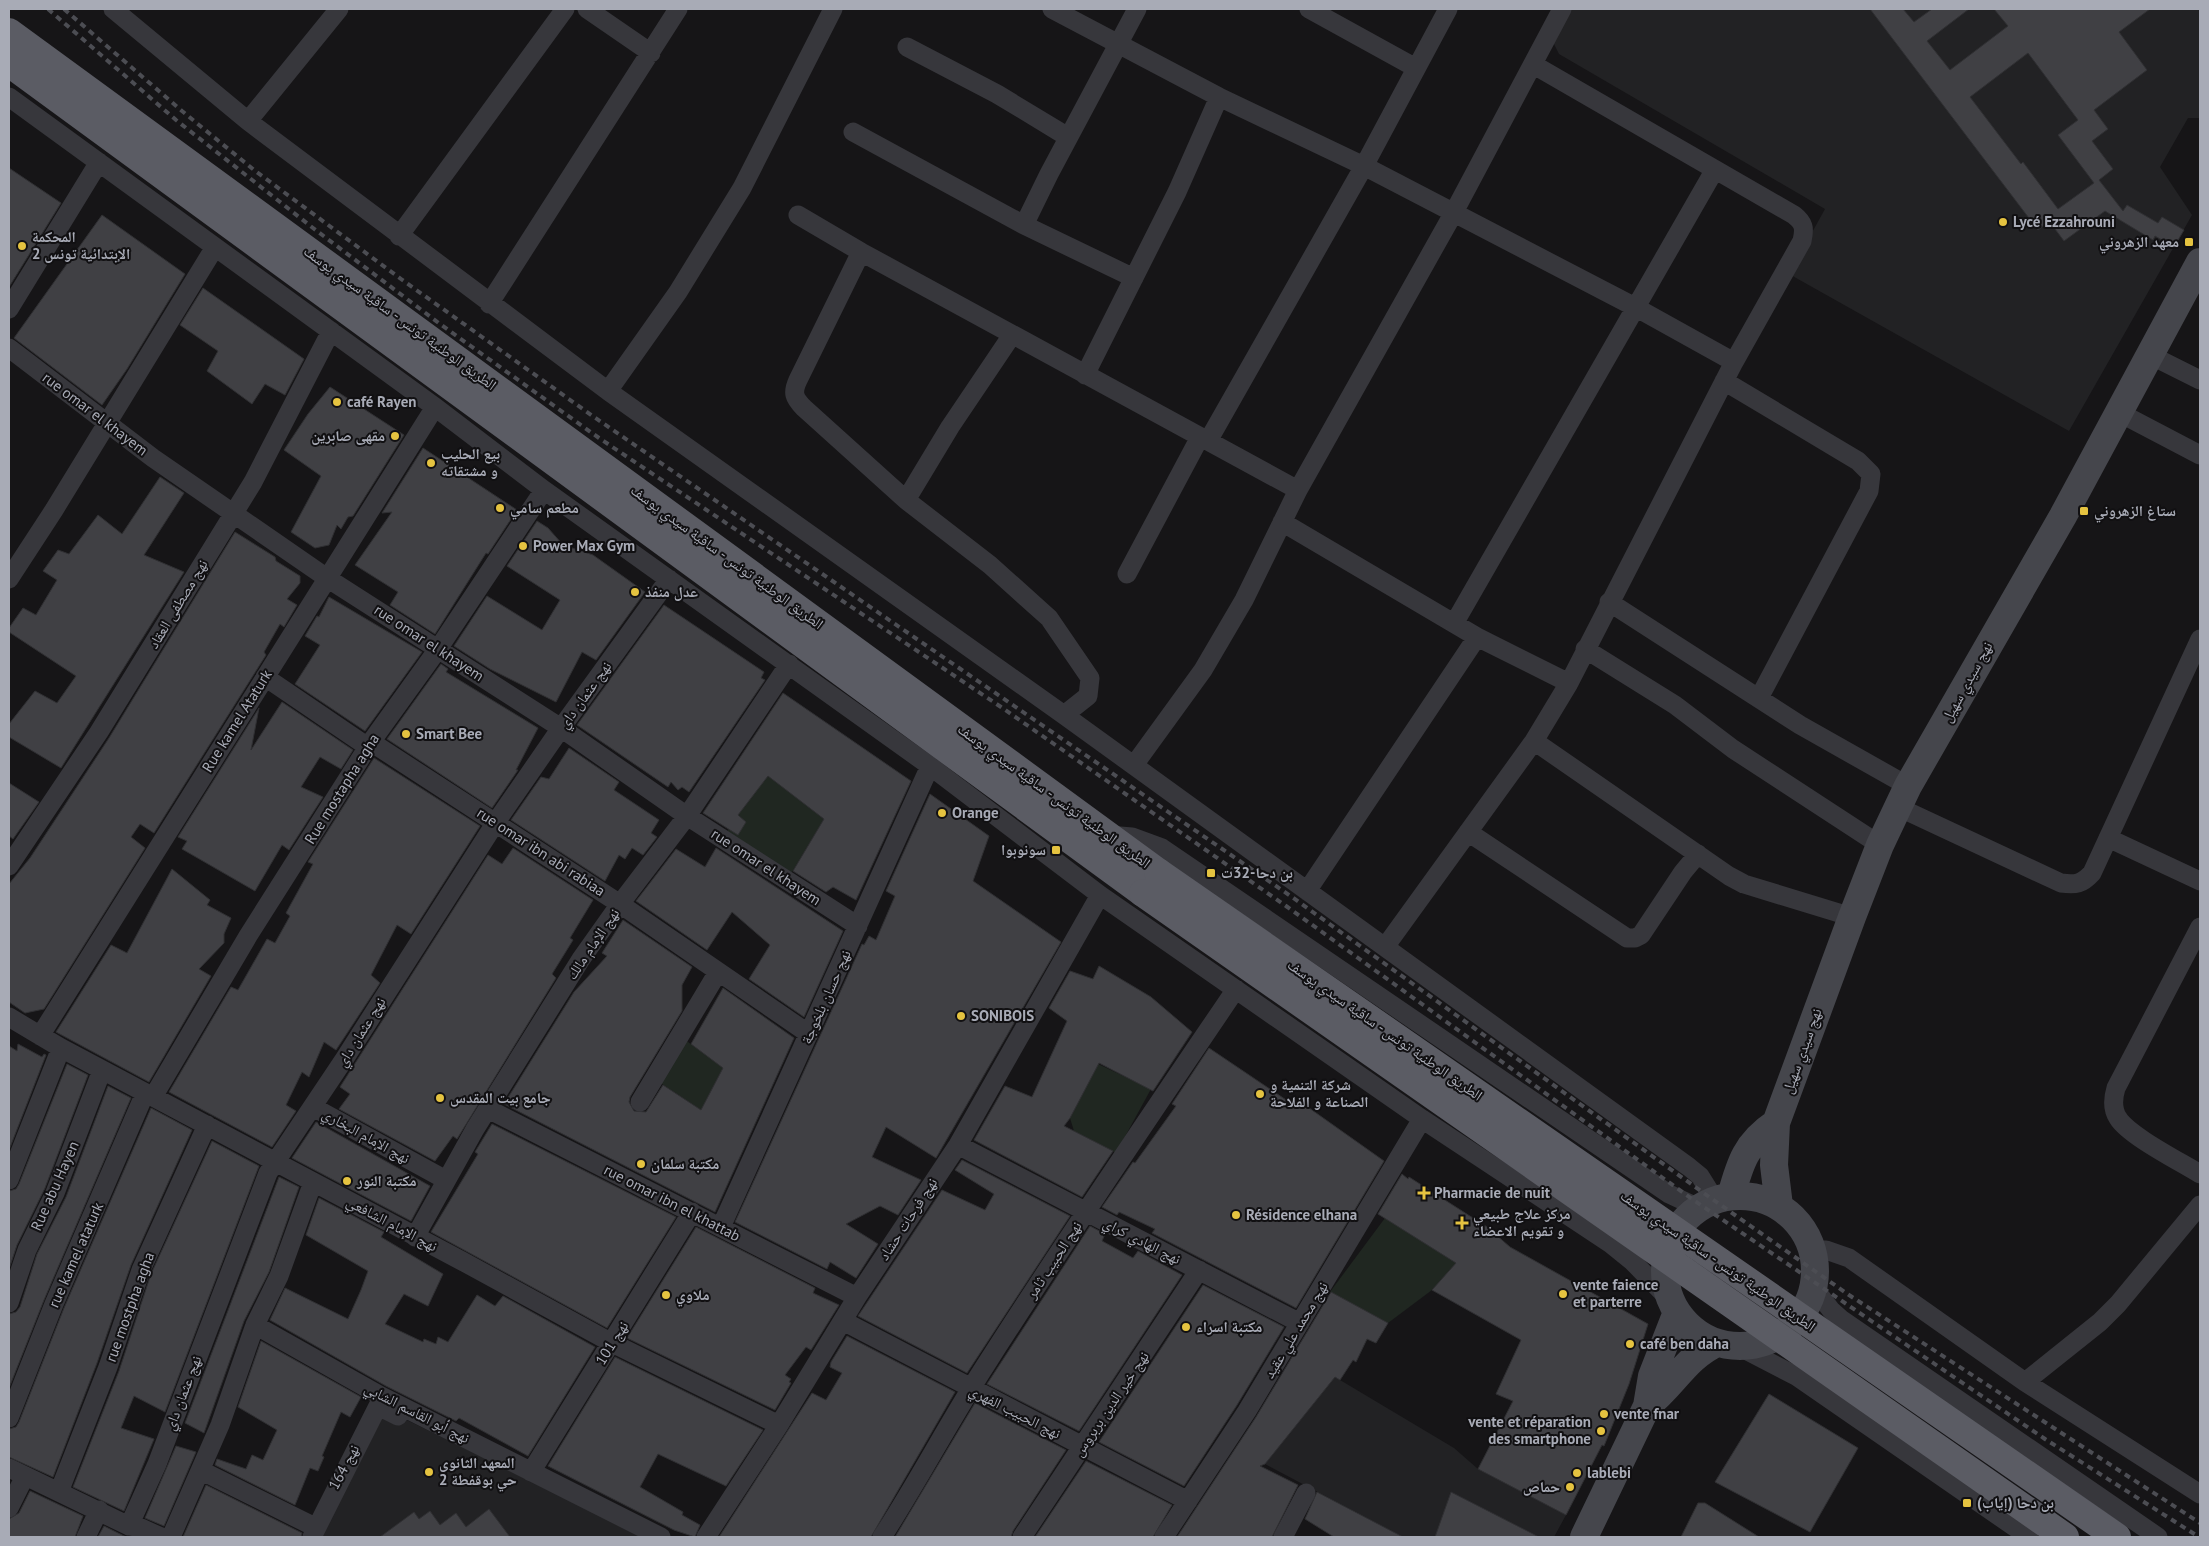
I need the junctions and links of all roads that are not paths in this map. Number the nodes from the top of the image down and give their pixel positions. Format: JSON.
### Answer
{"nodes":[{"id":1,"x":113,"y":9,"type":"edge"},
{"id":2,"x":339,"y":9,"type":"edge"},
{"id":3,"x":565,"y":9,"type":"edge"},
{"id":4,"x":587,"y":9,"type":"edge"},
{"id":5,"x":678,"y":9,"type":"edge"},
{"id":6,"x":833,"y":9,"type":"edge"},
{"id":7,"x":1052,"y":9,"type":"edge"},
{"id":8,"x":1137,"y":9,"type":"edge"},
{"id":9,"x":1448,"y":9,"type":"edge"},
{"id":10,"x":1562,"y":9,"type":"edge"},
{"id":11,"x":1316,"y":10,"type":"edge"},
{"id":12,"x":9,"y":32,"type":"edge"},
{"id":13,"x":1119,"y":45,"type":"junction"},
{"id":14,"x":907,"y":47,"type":"dead end"},
{"id":15,"x":652,"y":52,"type":"junction"},
{"id":16,"x":9,"y":63,"type":"edge"},
{"id":17,"x":1534,"y":65,"type":"junction"},
{"id":18,"x":1416,"y":68,"type":"junction"},
{"id":19,"x":9,"y":97,"type":"edge"},
{"id":20,"x":1219,"y":97,"type":"junction"},
{"id":21,"x":248,"y":121,"type":"junction"},
{"id":22,"x":853,"y":132,"type":"dead end"},
{"id":23,"x":1068,"y":137,"type":"junction"},
{"id":24,"x":99,"y":162,"type":"junction"},
{"id":25,"x":1364,"y":166,"type":"junction"},
{"id":26,"x":1714,"y":170,"type":"junction"},
{"id":27,"x":1453,"y":214,"type":"junction"},
{"id":28,"x":798,"y":215,"type":"dead end"},
{"id":29,"x":1024,"y":225,"type":"junction"},
{"id":30,"x":400,"y":236,"type":"junction"},
{"id":31,"x":215,"y":247,"type":"junction"},
{"id":32,"x":861,"y":252,"type":"junction"},
{"id":33,"x":2200,"y":262,"type":"edge"},
{"id":34,"x":1134,"y":278,"type":"junction"},
{"id":35,"x":489,"y":304,"type":"junction"},
{"id":36,"x":1634,"y":307,"type":"junction"},
{"id":37,"x":9,"y":309,"type":"edge"},
{"id":38,"x":331,"y":331,"type":"junction"},
{"id":39,"x":1012,"y":335,"type":"junction"},
{"id":40,"x":9,"y":348,"type":"edge"},
{"id":41,"x":2150,"y":355,"type":"junction"},
{"id":42,"x":1734,"y":362,"type":"junction"},
{"id":43,"x":1085,"y":375,"type":"junction"},
{"id":44,"x":2200,"y":380,"type":"edge"},
{"id":45,"x":1724,"y":381,"type":"junction"},
{"id":46,"x":608,"y":391,"type":"junction"},
{"id":47,"x":435,"y":407,"type":"junction"},
{"id":48,"x":2118,"y":412,"type":"junction"},
{"id":49,"x":107,"y":422,"type":"junction"},
{"id":50,"x":1204,"y":439,"type":"junction"},
{"id":51,"x":2200,"y":455,"type":"edge"},
{"id":52,"x":544,"y":490,"type":"junction"},
{"id":53,"x":1298,"y":490,"type":"junction"},
{"id":54,"x":906,"y":500,"type":"junction"},
{"id":55,"x":234,"y":512,"type":"junction"},
{"id":56,"x":1282,"y":522,"type":"junction"},
{"id":57,"x":1127,"y":574,"type":"dead end"},
{"id":58,"x":327,"y":578,"type":"junction"},
{"id":59,"x":9,"y":579,"type":"edge"},
{"id":60,"x":669,"y":579,"type":"junction"},
{"id":61,"x":1609,"y":602,"type":"junction"},
{"id":62,"x":1455,"y":622,"type":"junction"},
{"id":63,"x":1477,"y":637,"type":"junction"},
{"id":64,"x":2200,"y":639,"type":"edge"},
{"id":65,"x":1585,"y":648,"type":"junction"},
{"id":66,"x":438,"y":649,"type":"junction"},
{"id":67,"x":789,"y":664,"type":"junction"},
{"id":68,"x":264,"y":677,"type":"junction"},
{"id":69,"x":1568,"y":683,"type":"junction"},
{"id":70,"x":1759,"y":698,"type":"junction"},
{"id":71,"x":1064,"y":714,"type":"junction"},
{"id":72,"x":561,"y":728,"type":"junction"},
{"id":73,"x":1534,"y":741,"type":"junction"},
{"id":74,"x":369,"y":744,"type":"junction"},
{"id":75,"x":1134,"y":765,"type":"junction"},
{"id":76,"x":930,"y":766,"type":"junction"},
{"id":77,"x":1903,"y":796,"type":"junction"},
{"id":78,"x":687,"y":816,"type":"junction"},
{"id":79,"x":496,"y":822,"type":"junction"},
{"id":80,"x":1468,"y":832,"type":"junction"},
{"id":81,"x":1107,"y":835,"type":"junction"},
{"id":82,"x":2108,"y":838,"type":"junction"},
{"id":83,"x":1880,"y":845,"type":"junction"},
{"id":84,"x":1698,"y":854,"type":"junction"},
{"id":85,"x":9,"y":866,"type":"edge"},
{"id":86,"x":2200,"y":881,"type":"edge"},
{"id":87,"x":1150,"y":883,"type":"junction"},
{"id":88,"x":1307,"y":891,"type":"junction"},
{"id":89,"x":1100,"y":895,"type":"junction"},
{"id":90,"x":620,"y":904,"type":"junction"},
{"id":91,"x":1852,"y":917,"type":"junction"},
{"id":92,"x":858,"y":926,"type":"junction"},
{"id":93,"x":2200,"y":927,"type":"edge"},
{"id":94,"x":1385,"y":947,"type":"junction"},
{"id":95,"x":718,"y":972,"type":"junction"},
{"id":96,"x":1236,"y":989,"type":"junction"},
{"id":97,"x":9,"y":1017,"type":"edge"},
{"id":98,"x":809,"y":1034,"type":"junction"},
{"id":99,"x":40,"y":1036,"type":"junction"},
{"id":100,"x":61,"y":1048,"type":"junction"},
{"id":101,"x":102,"y":1070,"type":"junction"},
{"id":102,"x":149,"y":1095,"type":"junction"},
{"id":103,"x":640,"y":1102,"type":"dead end"},
{"id":104,"x":313,"y":1107,"type":"junction"},
{"id":105,"x":488,"y":1109,"type":"junction"},
{"id":106,"x":1422,"y":1119,"type":"junction"},
{"id":107,"x":1776,"y":1123,"type":"junction"},
{"id":108,"x":207,"y":1125,"type":"junction"},
{"id":109,"x":958,"y":1145,"type":"junction"},
{"id":110,"x":277,"y":1162,"type":"junction"},
{"id":111,"x":2200,"y":1174,"type":"edge"},
{"id":112,"x":9,"y":1180,"type":"edge"},
{"id":113,"x":446,"y":1180,"type":"junction"},
{"id":114,"x":313,"y":1182,"type":"junction"},
{"id":115,"x":1715,"y":1201,"type":"junction"},
{"id":116,"x":2200,"y":1205,"type":"edge"},
{"id":117,"x":1779,"y":1206,"type":"junction"},
{"id":118,"x":692,"y":1212,"type":"junction"},
{"id":119,"x":1084,"y":1212,"type":"junction"},
{"id":120,"x":721,"y":1227,"type":"junction"},
{"id":121,"x":415,"y":1237,"type":"junction"},
{"id":122,"x":1813,"y":1250,"type":"junction"},
{"id":123,"x":1199,"y":1270,"type":"junction"},
{"id":124,"x":1814,"y":1288,"type":"junction"},
{"id":125,"x":857,"y":1297,"type":"junction"},
{"id":126,"x":9,"y":1303,"type":"edge"},
{"id":127,"x":1674,"y":1306,"type":"junction"},
{"id":128,"x":843,"y":1321,"type":"junction"},
{"id":129,"x":1300,"y":1323,"type":"junction"},
{"id":130,"x":255,"y":1325,"type":"junction"},
{"id":131,"x":612,"y":1343,"type":"junction"},
{"id":132,"x":1728,"y":1345,"type":"junction"},
{"id":133,"x":2025,"y":1382,"type":"junction"},
{"id":134,"x":971,"y":1389,"type":"junction"},
{"id":135,"x":381,"y":1396,"type":"junction"},
{"id":136,"x":1647,"y":1406,"type":"junction"},
{"id":137,"x":9,"y":1418,"type":"edge"},
{"id":138,"x":779,"y":1425,"type":"junction"},
{"id":139,"x":1082,"y":1447,"type":"junction"},
{"id":140,"x":9,"y":1468,"type":"edge"},
{"id":141,"x":202,"y":1471,"type":"junction"},
{"id":142,"x":531,"y":1472,"type":"junction"},
{"id":143,"x":26,"y":1476,"type":"junction"},
{"id":144,"x":59,"y":1492,"type":"junction"},
{"id":145,"x":1306,"y":1493,"type":"dead end"},
{"id":146,"x":2200,"y":1494,"type":"edge"},
{"id":147,"x":1188,"y":1501,"type":"junction"},
{"id":148,"x":9,"y":1508,"type":"edge"},
{"id":149,"x":99,"y":1510,"type":"junction"},
{"id":150,"x":136,"y":1530,"type":"edge"},
{"id":151,"x":311,"y":1533,"type":"edge"},
{"id":152,"x":86,"y":1537,"type":"edge"},
{"id":153,"x":161,"y":1537,"type":"edge"},
{"id":154,"x":171,"y":1537,"type":"edge"},
{"id":155,"x":647,"y":1537,"type":"edge"},
{"id":156,"x":661,"y":1537,"type":"edge"},
{"id":157,"x":706,"y":1537,"type":"edge"},
{"id":158,"x":882,"y":1537,"type":"edge"},
{"id":159,"x":1022,"y":1537,"type":"edge"},
{"id":160,"x":1164,"y":1537,"type":"edge"},
{"id":161,"x":1283,"y":1537,"type":"edge"},
{"id":162,"x":1584,"y":1537,"type":"edge"},
{"id":163,"x":2029,"y":1537,"type":"edge"},
{"id":164,"x":2065,"y":1537,"type":"edge"},
{"id":165,"x":2117,"y":1537,"type":"edge"},
{"id":166,"x":2158,"y":1537,"type":"edge"}],
"edges":[{"from":1,"to":21,"type":"street"},
{"from":2,"to":21,"type":"street"},
{"from":3,"to":30,"type":"street"},
{"from":4,"to":15,"type":"street"},
{"from":5,"to":15,"type":"street"},
{"from":6,"to":46,"type":"street"},
{"from":7,"to":13,"type":"street"},
{"from":8,"to":13,"type":"street"},
{"from":9,"to":18,"type":"street"},
{"from":10,"to":17,"type":"street"},
{"from":11,"to":18,"type":"street"},
{"from":12,"to":81,"type":"highway","name":"الطريق الوطنية تونس - ساقية سيدي يوسف"},
{"from":13,"to":20,"type":"street"},
{"from":13,"to":23,"type":"street"},
{"from":14,"to":23,"type":"street"},
{"from":15,"to":35,"type":"street"},
{"from":16,"to":87,"type":"highway","name":"الطريق الوطنية تونس - ساقية سيدي يوسف"},
{"from":17,"to":26,"type":"street"},
{"from":17,"to":27,"type":"street"},
{"from":18,"to":25,"type":"street"},
{"from":19,"to":24,"type":"street"},
{"from":20,"to":25,"type":"street"},
{"from":20,"to":34,"type":"street"},
{"from":21,"to":30,"type":"street"},
{"from":22,"to":29,"type":"street"},
{"from":23,"to":29,"type":"street"},
{"from":24,"to":31,"type":"street"},
{"from":24,"to":37,"type":"street"},
{"from":25,"to":27,"type":"street"},
{"from":25,"to":50,"type":"street"},
{"from":26,"to":36,"type":"street"},
{"from":26,"to":42,"type":"street"},
{"from":27,"to":36,"type":"street"},
{"from":27,"to":53,"type":"street"},
{"from":28,"to":32,"type":"street"},
{"from":29,"to":34,"type":"street"},
{"from":30,"to":35,"type":"street"},
{"from":31,"to":38,"type":"street"},
{"from":31,"to":49,"type":"street"},
{"from":32,"to":39,"type":"street"},
{"from":32,"to":54,"type":"street"},
{"from":33,"to":41,"type":"main road","name":"نهج سيدي سهيل"},
{"from":34,"to":43,"type":"street"},
{"from":35,"to":46,"type":"street"},
{"from":36,"to":42,"type":"street"},
{"from":36,"to":62,"type":"street"},
{"from":38,"to":47,"type":"street"},
{"from":38,"to":55,"type":"street","name":"نهج مصطفى العقاد"},
{"from":39,"to":43,"type":"street"},
{"from":39,"to":54,"type":"street"},
{"from":40,"to":49,"type":"street","name":"rue omar el khayem"},
{"from":41,"to":44,"type":"street"},
{"from":41,"to":48,"type":"main road","name":"نهج سيدي سهيل"},
{"from":42,"to":45,"type":"street"},
{"from":43,"to":50,"type":"street"},
{"from":45,"to":61,"type":"street"},
{"from":45,"to":70,"type":"street"},
{"from":46,"to":71,"type":"street"},
{"from":47,"to":52,"type":"street"},
{"from":47,"to":58,"type":"street","name":"Rue kamel Ataturk"},
{"from":48,"to":51,"type":"street"},
{"from":48,"to":77,"type":"main road","name":"نهج سيدي سهيل"},
{"from":49,"to":55,"type":"street","name":"rue omar el khayem"},
{"from":49,"to":59,"type":"street"},
{"from":50,"to":53,"type":"street"},
{"from":50,"to":57,"type":"street"},
{"from":52,"to":60,"type":"street"},
{"from":52,"to":66,"type":"street","name":"Rue mostapha agha"},
{"from":53,"to":56,"type":"street"},
{"from":54,"to":71,"type":"street"},
{"from":55,"to":58,"type":"street","name":"rue omar el khayem"},
{"from":55,"to":85,"type":"street","name":"نهج مصطفى العقاد"},
{"from":56,"to":62,"type":"street"},
{"from":56,"to":75,"type":"street"},
{"from":58,"to":66,"type":"street","name":"rue omar el khayem"},
{"from":58,"to":68,"type":"street","name":"Rue kamel Ataturk"},
{"from":60,"to":67,"type":"street"},
{"from":60,"to":72,"type":"street","name":"نهج عثمان داي"},
{"from":61,"to":65,"type":"street"},
{"from":61,"to":70,"type":"street"},
{"from":62,"to":63,"type":"street"},
{"from":63,"to":69,"type":"street"},
{"from":63,"to":88,"type":"street"},
{"from":64,"to":82,"type":"street"},
{"from":65,"to":69,"type":"street"},
{"from":65,"to":83,"type":"street"},
{"from":66,"to":72,"type":"street","name":"rue omar el khayem"},
{"from":66,"to":74,"type":"street","name":"Rue mostapha agha"},
{"from":67,"to":76,"type":"street"},
{"from":67,"to":78,"type":"street","name":"نهج الإمام مالك"},
{"from":68,"to":74,"type":"street","name":"rue omar ibn abi rabiaa"},
{"from":68,"to":99,"type":"street","name":"Rue kamel Ataturk"},
{"from":69,"to":73,"type":"street"},
{"from":70,"to":77,"type":"street"},
{"from":71,"to":75,"type":"street"},
{"from":72,"to":78,"type":"street","name":"rue omar el khayem"},
{"from":72,"to":79,"type":"street","name":"نهج عثمان داي"},
{"from":73,"to":80,"type":"street"},
{"from":73,"to":84,"type":"street"},
{"from":74,"to":79,"type":"street","name":"rue omar ibn abi rabiaa"},
{"from":74,"to":102,"type":"street","name":"Rue mostapha agha"},
{"from":75,"to":88,"type":"street"},
{"from":76,"to":89,"type":"street"},
{"from":76,"to":92,"type":"street","name":"نهج حسان بلخوجة"},
{"from":77,"to":82,"type":"street"},
{"from":77,"to":83,"type":"main road","name":"نهج سيدي سهيل"},
{"from":78,"to":90,"type":"street","name":"نهج الإمام مالك"},
{"from":78,"to":92,"type":"street","name":"rue omar el khayem"},
{"from":79,"to":90,"type":"street","name":"rue omar ibn abi rabiaa"},
{"from":79,"to":104,"type":"street","name":"نهج عثمان داي"},
{"from":80,"to":84,"type":"street"},
{"from":80,"to":94,"type":"street"},
{"from":81,"to":87,"type":"highway","name":"الطريق الوطنية تونس - ساقية سيدي يوسف"},
{"from":81,"to":115,"type":"street"},
{"from":82,"to":86,"type":"street"},
{"from":83,"to":91,"type":"main road","name":"نهج سيدي سهيل"},
{"from":84,"to":91,"type":"street"},
{"from":87,"to":164,"type":"highway","name":"الطريق الوطنية تونس - ساقية سيدي يوسف","bridge":true},
{"from":87,"to":165,"type":"highway","name":"الطريق الوطنية تونس - ساقية سيدي يوسف","bridge":true},
{"from":88,"to":94,"type":"street"},
{"from":89,"to":96,"type":"street"},
{"from":89,"to":109,"type":"street","name":"نهج فرحات حشاد"},
{"from":90,"to":95,"type":"street","name":"rue omar ibn abi rabiaa"},
{"from":90,"to":105,"type":"street","name":"نهج الإمام مالك"},
{"from":91,"to":107,"type":"main road","name":"نهج سيدي سهيل"},
{"from":92,"to":98,"type":"street","name":"نهج حسان بلخوجة"},
{"from":93,"to":111,"type":"street"},
{"from":94,"to":115,"type":"street"},
{"from":95,"to":98,"type":"street","name":"rue omar ibn abi rabiaa"},
{"from":95,"to":103,"type":"street"},
{"from":96,"to":106,"type":"street"},
{"from":96,"to":119,"type":"street","name":"نهج الحبيب ثامر"},
{"from":97,"to":99,"type":"street","name":"نهج الإمام الشافعي"},
{"from":98,"to":120,"type":"street","name":"نهج حسان بلخوجة"},
{"from":99,"to":100,"type":"street","name":"نهج الإمام الشافعي"},
{"from":100,"to":101,"type":"street","name":"نهج الإمام الشافعي"},
{"from":100,"to":112,"type":"street"},
{"from":101,"to":102,"type":"street","name":"نهج الإمام الشافعي"},
{"from":101,"to":126,"type":"street","name":"Rue abu Hayen"},
{"from":102,"to":108,"type":"street","name":"نهج الإمام الشافعي"},
{"from":102,"to":137,"type":"street","name":"rue kamel ataturk"},
{"from":104,"to":110,"type":"street","name":"نهج عثمان داي"},
{"from":104,"to":113,"type":"street","name":"نهج الإمام البخاري"},
{"from":105,"to":113,"type":"street","name":"نهج الإمام مالك"},
{"from":105,"to":118,"type":"street","name":"rue omar ibn el khattab"},
{"from":106,"to":127,"type":"street"},
{"from":106,"to":129,"type":"street","name":"نهج محمد علي عقيد"},
{"from":107,"to":115,"type":"main road"},
{"from":107,"to":117,"type":"main road","name":"نهج سيدي سهيل"},
{"from":108,"to":110,"type":"street","name":"نهج الإمام الشافعي"},
{"from":108,"to":144,"type":"street","name":"rue mostpha agha"},
{"from":109,"to":119,"type":"street","name":"نهج الهادي كراي"},
{"from":109,"to":125,"type":"street","name":"نهج فرحات حشاد"},
{"from":110,"to":114,"type":"street","name":"نهج الإمام الشافعي"},
{"from":110,"to":150,"type":"street","name":"نهج عثمان داي"},
{"from":113,"to":121,"type":"street","name":"نهج الإمام مالك"},
{"from":114,"to":121,"type":"street","name":"نهج الإمام الشافعي"},
{"from":114,"to":130,"type":"street"},
{"from":115,"to":117,"type":"main road"},
{"from":115,"to":127,"type":"main road"},
{"from":116,"to":133,"type":"street"},
{"from":117,"to":122,"type":"main road"},
{"from":118,"to":120,"type":"street","name":"rue omar ibn el khattab"},
{"from":118,"to":131,"type":"street","name":"نهج 101"},
{"from":119,"to":123,"type":"street","name":"نهج الهادي كراي"},
{"from":119,"to":134,"type":"street","name":"نهج الحبيب ثامر"},
{"from":120,"to":125,"type":"street","name":"rue omar ibn el khattab"},
{"from":121,"to":131,"type":"street","name":"نهج الإمام الشافعي"},
{"from":122,"to":124,"type":"main road"},
{"from":122,"to":133,"type":"street"},
{"from":123,"to":129,"type":"street","name":"نهج الهادي كراي"},
{"from":123,"to":139,"type":"street","name":"نهج خير الدين بربروس"},
{"from":124,"to":132,"type":"main road"},
{"from":124,"to":166,"type":"street"},
{"from":125,"to":128,"type":"street","name":"نهج فرحات حشاد"},
{"from":127,"to":132,"type":"main road"},
{"from":127,"to":136,"type":"main road"},
{"from":128,"to":134,"type":"street","name":"نهج الحبيب الفهري"},
{"from":128,"to":138,"type":"street","name":"نهج فرحات حشاد"},
{"from":129,"to":147,"type":"street","name":"نهج محمد علي عقيد"},
{"from":130,"to":135,"type":"street","name":"نهج أبو القاسم الشابي"},
{"from":130,"to":141,"type":"street"},
{"from":131,"to":138,"type":"street","name":"نهج الإمام الشافعي"},
{"from":131,"to":142,"type":"street","name":"نهج 101"},
{"from":132,"to":136,"type":"main road"},
{"from":132,"to":163,"type":"street"},
{"from":133,"to":146,"type":"street"},
{"from":134,"to":139,"type":"street","name":"نهج الحبيب الفهري"},
{"from":134,"to":158,"type":"street","name":"نهج الحبيب ثامر"},
{"from":135,"to":142,"type":"street","name":"نهج أبو القاسم الشابي"},
{"from":135,"to":151,"type":"street","name":"نهج 164"},
{"from":136,"to":162,"type":"main road"},
{"from":138,"to":157,"type":"street","name":"نهج فرحات حشاد"},
{"from":139,"to":147,"type":"street","name":"نهج الحبيب الفهري"},
{"from":139,"to":159,"type":"street","name":"نهج خير الدين بربروس"},
{"from":140,"to":143,"type":"street"},
{"from":141,"to":151,"type":"street"},
{"from":141,"to":154,"type":"street"},
{"from":142,"to":156,"type":"street","name":"نهج أبو القاسم الشابي"},
{"from":143,"to":144,"type":"street"},
{"from":143,"to":148,"type":"street"},
{"from":144,"to":149,"type":"street"},
{"from":145,"to":161,"type":"street"},
{"from":147,"to":160,"type":"street","name":"نهج محمد علي عقيد"},
{"from":149,"to":150,"type":"street"},
{"from":149,"to":152,"type":"street"},
{"from":150,"to":153,"type":"street"},
{"from":151,"to":155,"type":"street"}]}
